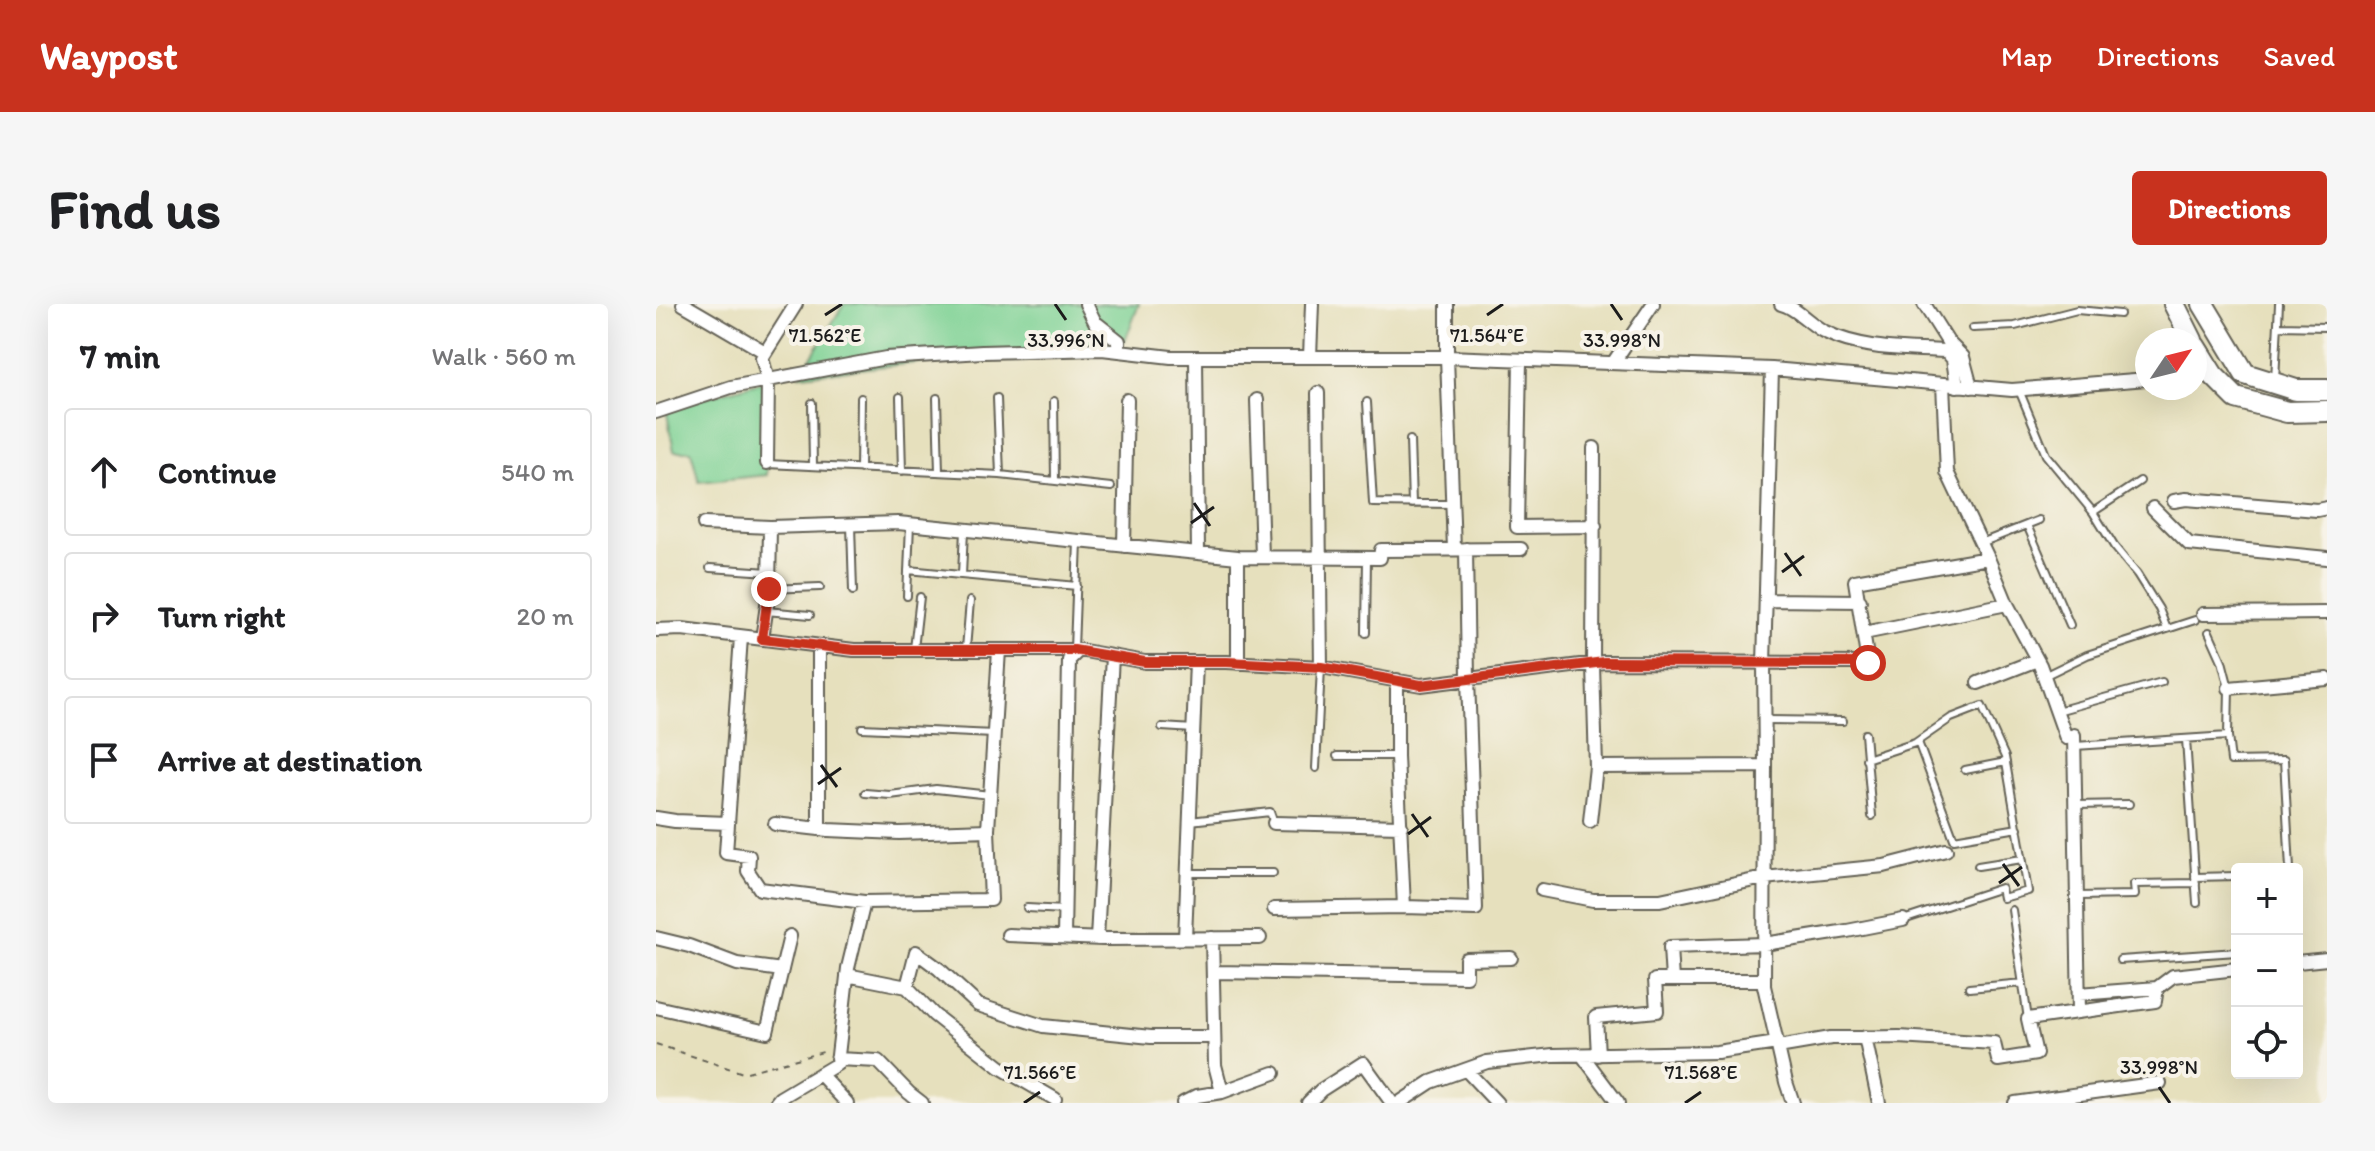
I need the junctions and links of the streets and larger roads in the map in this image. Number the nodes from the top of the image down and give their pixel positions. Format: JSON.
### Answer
{"nodes":[{"id":1,"x":683,"y":304,"type":"edge"},
{"id":2,"x":796,"y":304,"type":"edge"},
{"id":3,"x":1086,"y":304,"type":"edge"},
{"id":4,"x":1312,"y":304,"type":"edge"},
{"id":5,"x":1447,"y":304,"type":"edge"},
{"id":6,"x":1653,"y":304,"type":"edge"},
{"id":7,"x":1781,"y":304,"type":"edge"},
{"id":8,"x":1788,"y":304,"type":"edge"},
{"id":9,"x":1924,"y":304,"type":"edge"},
{"id":10,"x":2174,"y":304,"type":"edge"},
{"id":11,"x":2203,"y":304,"type":"edge"},
{"id":12,"x":2186,"y":328,"type":"edge"},
{"id":13,"x":1119,"y":351,"type":"junction"},
{"id":14,"x":765,"y":352,"type":"junction"},
{"id":15,"x":1196,"y":357,"type":"junction"},
{"id":16,"x":1310,"y":357,"type":"junction"},
{"id":17,"x":1447,"y":357,"type":"junction"},
{"id":18,"x":1520,"y":360,"type":"junction"},
{"id":19,"x":1613,"y":363,"type":"junction"},
{"id":20,"x":1772,"y":369,"type":"junction"},
{"id":21,"x":2207,"y":378,"type":"edge"},
{"id":22,"x":768,"y":380,"type":"junction"},
{"id":23,"x":2135,"y":380,"type":"edge"},
{"id":24,"x":1943,"y":384,"type":"junction"},
{"id":25,"x":1957,"y":386,"type":"junction"},
{"id":26,"x":1971,"y":387,"type":"junction"},
{"id":27,"x":2327,"y":390,"type":"edge"},
{"id":28,"x":1318,"y":393,"type":"dead end"},
{"id":29,"x":1127,"y":400,"type":"dead end"},
{"id":30,"x":1257,"y":400,"type":"dead end"},
{"id":31,"x":2327,"y":411,"type":"edge"},
{"id":32,"x":656,"y":412,"type":"edge"},
{"id":33,"x":1594,"y":448,"type":"dead end"},
{"id":34,"x":767,"y":463,"type":"road end"},
{"id":35,"x":2174,"y":501,"type":"dead end"},
{"id":36,"x":2153,"y":508,"type":"dead end"},
{"id":37,"x":2327,"y":508,"type":"edge"},
{"id":38,"x":704,"y":524,"type":"dead end"},
{"id":39,"x":1595,"y":526,"type":"junction"},
{"id":40,"x":770,"y":527,"type":"junction"},
{"id":41,"x":1124,"y":546,"type":"junction"},
{"id":42,"x":1460,"y":549,"type":"junction"},
{"id":43,"x":1521,"y":549,"type":"dead end"},
{"id":44,"x":1198,"y":553,"type":"junction"},
{"id":45,"x":1238,"y":557,"type":"junction"},
{"id":46,"x":1262,"y":557,"type":"junction"},
{"id":47,"x":1320,"y":558,"type":"junction"},
{"id":48,"x":1988,"y":558,"type":"junction"},
{"id":49,"x":2327,"y":558,"type":"edge"},
{"id":50,"x":1767,"y":600,"type":"junction"},
{"id":51,"x":1860,"y":601,"type":"junction"},
{"id":52,"x":2007,"y":604,"type":"junction"},
{"id":53,"x":2327,"y":613,"type":"edge"},
{"id":54,"x":2199,"y":617,"type":"road end"},
{"id":55,"x":656,"y":630,"type":"edge"},
{"id":56,"x":1864,"y":633,"type":"junction"},
{"id":57,"x":741,"y":637,"type":"junction"},
{"id":58,"x":762,"y":639,"type":"junction"},
{"id":59,"x":819,"y":646,"type":"junction"},
{"id":60,"x":999,"y":650,"type":"junction"},
{"id":61,"x":1076,"y":650,"type":"junction"},
{"id":62,"x":1112,"y":656,"type":"junction"},
{"id":63,"x":2037,"y":660,"type":"junction"},
{"id":64,"x":1196,"y":662,"type":"junction"},
{"id":65,"x":1238,"y":663,"type":"junction"},
{"id":66,"x":1764,"y":664,"type":"junction"},
{"id":67,"x":1593,"y":665,"type":"junction"},
{"id":68,"x":1321,"y":667,"type":"junction"},
{"id":69,"x":1468,"y":678,"type":"junction"},
{"id":70,"x":2327,"y":679,"type":"edge"},
{"id":71,"x":1397,"y":680,"type":"junction"},
{"id":72,"x":1978,"y":683,"type":"dead end"},
{"id":73,"x":2229,"y":688,"type":"road end"},
{"id":74,"x":1765,"y":766,"type":"junction"},
{"id":75,"x":1596,"y":767,"type":"junction"},
{"id":76,"x":656,"y":818,"type":"edge"},
{"id":77,"x":1590,"y":821,"type":"dead end"},
{"id":78,"x":728,"y":823,"type":"junction"},
{"id":79,"x":1274,"y":823,"type":"road end"},
{"id":80,"x":775,"y":824,"type":"dead end"},
{"id":81,"x":1401,"y":826,"type":"junction"},
{"id":82,"x":819,"y":828,"type":"junction"},
{"id":83,"x":988,"y":830,"type":"junction"},
{"id":84,"x":1946,"y":850,"type":"dead end"},
{"id":85,"x":1764,"y":878,"type":"junction"},
{"id":86,"x":1542,"y":890,"type":"dead end"},
{"id":87,"x":864,"y":902,"type":"junction"},
{"id":88,"x":1404,"y":907,"type":"junction"},
{"id":89,"x":1274,"y":909,"type":"dead end"},
{"id":90,"x":1903,"y":920,"type":"road end"},
{"id":91,"x":1008,"y":935,"type":"dead end"},
{"id":92,"x":790,"y":936,"type":"dead end"},
{"id":93,"x":1064,"y":937,"type":"junction"},
{"id":94,"x":656,"y":938,"type":"edge"},
{"id":95,"x":1185,"y":938,"type":"junction"},
{"id":96,"x":1212,"y":938,"type":"junction"},
{"id":97,"x":1260,"y":938,"type":"dead end"},
{"id":98,"x":1097,"y":939,"type":"junction"},
{"id":99,"x":1764,"y":944,"type":"junction"},
{"id":100,"x":1511,"y":958,"type":"dead end"},
{"id":101,"x":2327,"y":959,"type":"edge"},
{"id":102,"x":2303,"y":961,"type":"edge"},
{"id":103,"x":782,"y":970,"type":"junction"},
{"id":104,"x":2231,"y":970,"type":"edge"},
{"id":105,"x":1213,"y":972,"type":"junction"},
{"id":106,"x":847,"y":975,"type":"junction"},
{"id":107,"x":1672,"y":980,"type":"junction"},
{"id":108,"x":1764,"y":980,"type":"junction"},
{"id":109,"x":907,"y":987,"type":"junction"},
{"id":110,"x":2157,"y":988,"type":"junction"},
{"id":111,"x":2079,"y":994,"type":"junction"},
{"id":112,"x":656,"y":1007,"type":"edge"},
{"id":113,"x":2079,"y":1012,"type":"junction"},
{"id":114,"x":1214,"y":1037,"type":"junction"},
{"id":115,"x":1865,"y":1037,"type":"junction"},
{"id":116,"x":1777,"y":1045,"type":"junction"},
{"id":117,"x":838,"y":1055,"type":"junction"},
{"id":118,"x":1582,"y":1055,"type":"junction"},
{"id":119,"x":1598,"y":1055,"type":"junction"},
{"id":120,"x":1466,"y":1070,"type":"junction"},
{"id":121,"x":1274,"y":1073,"type":"dead end"},
{"id":122,"x":820,"y":1074,"type":"junction"},
{"id":123,"x":2160,"y":1083,"type":"dead end"},
{"id":124,"x":1222,"y":1092,"type":"junction"},
{"id":125,"x":1055,"y":1099,"type":"dead end"},
{"id":126,"x":1791,"y":1102,"type":"edge"},
{"id":127,"x":776,"y":1103,"type":"edge"},
{"id":128,"x":847,"y":1103,"type":"edge"},
{"id":129,"x":922,"y":1103,"type":"edge"},
{"id":130,"x":1183,"y":1103,"type":"edge"},
{"id":131,"x":1308,"y":1103,"type":"edge"},
{"id":132,"x":1392,"y":1103,"type":"edge"},
{"id":133,"x":1399,"y":1103,"type":"edge"},
{"id":134,"x":1497,"y":1103,"type":"edge"},
{"id":135,"x":1618,"y":1103,"type":"edge"},
{"id":136,"x":1879,"y":1103,"type":"edge"},
{"id":137,"x":2015,"y":1103,"type":"edge"}],
"edges":[{"from":1,"to":14,"type":"street"},
{"from":2,"to":14,"type":"street"},
{"from":3,"to":13,"type":"street"},
{"from":4,"to":16,"type":"street"},
{"from":5,"to":17,"type":"street"},
{"from":6,"to":19,"type":"street"},
{"from":7,"to":8,"type":"street"},
{"from":8,"to":25,"type":"street"},
{"from":9,"to":26,"type":"street"},
{"from":10,"to":12,"type":"main road"},
{"from":11,"to":27,"type":"main road"},
{"from":13,"to":15,"type":"street"},
{"from":13,"to":22,"type":"street"},
{"from":14,"to":22,"type":"street"},
{"from":15,"to":16,"type":"street"},
{"from":15,"to":44,"type":"street"},
{"from":16,"to":17,"type":"street"},
{"from":17,"to":18,"type":"street"},
{"from":17,"to":42,"type":"street"},
{"from":18,"to":19,"type":"street"},
{"from":18,"to":39,"type":"street"},
{"from":19,"to":20,"type":"street"},
{"from":20,"to":24,"type":"street"},
{"from":20,"to":50,"type":"street"},
{"from":21,"to":31,"type":"main road"},
{"from":22,"to":32,"type":"street"},
{"from":22,"to":34,"type":"street"},
{"from":23,"to":26,"type":"street"},
{"from":24,"to":25,"type":"street"},
{"from":24,"to":48,"type":"street"},
{"from":25,"to":26,"type":"street"},
{"from":28,"to":47,"type":"street"},
{"from":29,"to":41,"type":"street"},
{"from":30,"to":46,"type":"street"},
{"from":33,"to":39,"type":"street"},
{"from":35,"to":37,"type":"street"},
{"from":36,"to":49,"type":"street"},
{"from":38,"to":40,"type":"street"},
{"from":39,"to":67,"type":"street"},
{"from":40,"to":41,"type":"street"},
{"from":40,"to":58,"type":"street"},
{"from":41,"to":44,"type":"street"},
{"from":42,"to":43,"type":"street"},
{"from":42,"to":47,"type":"street"},
{"from":42,"to":69,"type":"street"},
{"from":44,"to":45,"type":"street"},
{"from":45,"to":46,"type":"street"},
{"from":45,"to":65,"type":"street"},
{"from":46,"to":47,"type":"street"},
{"from":47,"to":68,"type":"street"},
{"from":48,"to":51,"type":"street"},
{"from":48,"to":52,"type":"street"},
{"from":50,"to":51,"type":"street"},
{"from":50,"to":66,"type":"street"},
{"from":51,"to":56,"type":"street"},
{"from":52,"to":56,"type":"street"},
{"from":52,"to":63,"type":"street"},
{"from":53,"to":54,"type":"street"},
{"from":55,"to":57,"type":"street"},
{"from":56,"to":66,"type":"street"},
{"from":57,"to":58,"type":"street"},
{"from":57,"to":78,"type":"street"},
{"from":58,"to":59,"type":"street"},
{"from":59,"to":60,"type":"street"},
{"from":59,"to":82,"type":"street"},
{"from":60,"to":61,"type":"street"},
{"from":60,"to":83,"type":"street"},
{"from":61,"to":62,"type":"street"},
{"from":61,"to":93,"type":"street"},
{"from":62,"to":64,"type":"street"},
{"from":62,"to":98,"type":"street"},
{"from":63,"to":72,"type":"street"},
{"from":63,"to":111,"type":"street"},
{"from":64,"to":65,"type":"street"},
{"from":64,"to":95,"type":"street"},
{"from":65,"to":68,"type":"street"},
{"from":66,"to":67,"type":"street"},
{"from":66,"to":74,"type":"street"},
{"from":67,"to":69,"type":"street"},
{"from":67,"to":75,"type":"street"},
{"from":68,"to":71,"type":"street"},
{"from":69,"to":71,"type":"street"},
{"from":69,"to":88,"type":"street"},
{"from":70,"to":73,"type":"street"},
{"from":71,"to":81,"type":"street"},
{"from":74,"to":75,"type":"street"},
{"from":74,"to":85,"type":"street"},
{"from":75,"to":77,"type":"street"},
{"from":76,"to":78,"type":"street"},
{"from":78,"to":87,"type":"street"},
{"from":79,"to":81,"type":"street"},
{"from":80,"to":82,"type":"street"},
{"from":81,"to":88,"type":"street"},
{"from":82,"to":83,"type":"street"},
{"from":83,"to":87,"type":"street"},
{"from":84,"to":85,"type":"street"},
{"from":85,"to":86,"type":"street"},
{"from":85,"to":99,"type":"street"},
{"from":87,"to":106,"type":"street"},
{"from":88,"to":89,"type":"street"},
{"from":90,"to":99,"type":"street"},
{"from":91,"to":93,"type":"street"},
{"from":92,"to":103,"type":"street"},
{"from":93,"to":98,"type":"street"},
{"from":94,"to":103,"type":"street"},
{"from":95,"to":96,"type":"street"},
{"from":95,"to":98,"type":"street"},
{"from":96,"to":97,"type":"street"},
{"from":96,"to":105,"type":"street"},
{"from":99,"to":107,"type":"street"},
{"from":99,"to":108,"type":"street"},
{"from":100,"to":105,"type":"street"},
{"from":101,"to":102,"type":"street"},
{"from":103,"to":112,"type":"street"},
{"from":104,"to":110,"type":"street"},
{"from":105,"to":114,"type":"street"},
{"from":106,"to":109,"type":"street"},
{"from":106,"to":117,"type":"street"},
{"from":107,"to":108,"type":"street"},
{"from":107,"to":119,"type":"street"},
{"from":108,"to":116,"type":"street"},
{"from":109,"to":114,"type":"street"},
{"from":109,"to":125,"type":"street"},
{"from":110,"to":111,"type":"street"},
{"from":110,"to":113,"type":"street"},
{"from":111,"to":113,"type":"street"},
{"from":113,"to":115,"type":"street"},
{"from":114,"to":124,"type":"street"},
{"from":115,"to":116,"type":"street"},
{"from":115,"to":136,"type":"street"},
{"from":116,"to":119,"type":"street"},
{"from":116,"to":126,"type":"street"},
{"from":117,"to":122,"type":"street"},
{"from":117,"to":129,"type":"street"},
{"from":118,"to":119,"type":"street"},
{"from":118,"to":120,"type":"street"},
{"from":118,"to":135,"type":"street"},
{"from":120,"to":133,"type":"street"},
{"from":120,"to":134,"type":"street"},
{"from":121,"to":124,"type":"street"},
{"from":122,"to":127,"type":"street"},
{"from":122,"to":128,"type":"street"},
{"from":123,"to":137,"type":"street"},
{"from":124,"to":130,"type":"street"},
{"from":131,"to":132,"type":"street"}]}
